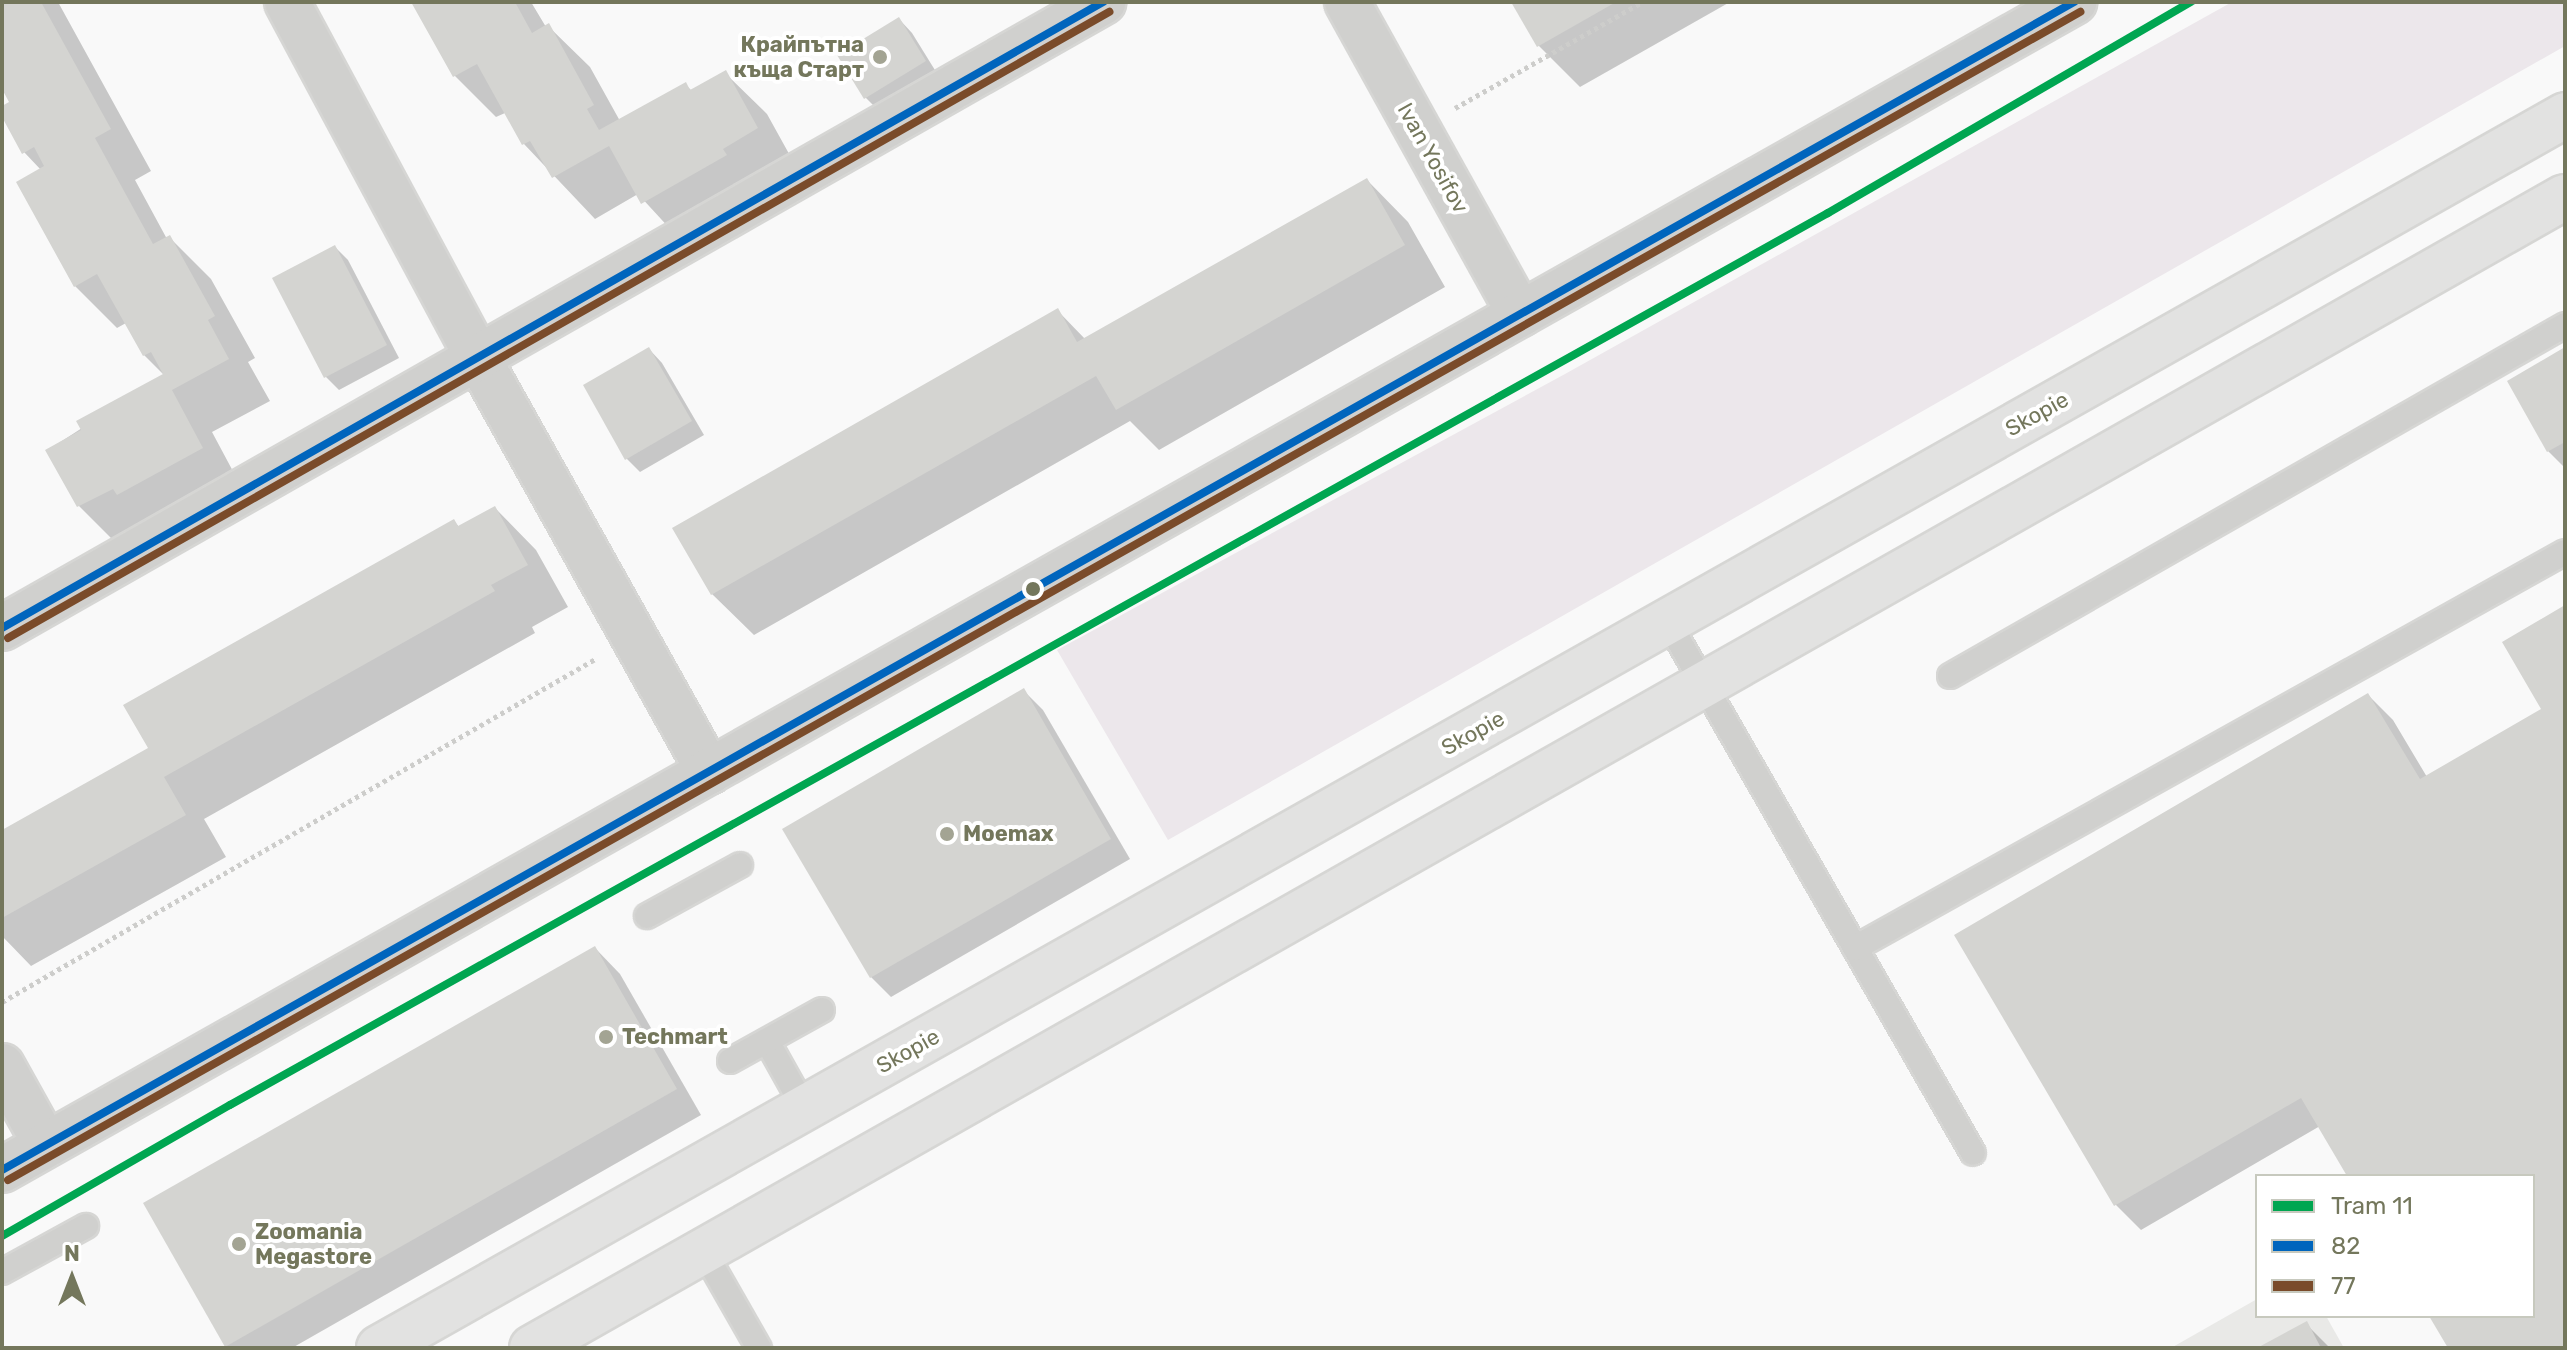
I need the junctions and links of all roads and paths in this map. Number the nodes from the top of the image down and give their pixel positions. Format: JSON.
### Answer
{"nodes":[{"id":1,"x":287,"y":2,"type":"edge"},
{"id":2,"x":1103,"y":2,"type":"edge"},
{"id":3,"x":1347,"y":2,"type":"edge"},
{"id":4,"x":1642,"y":2,"type":"edge"},
{"id":5,"x":2074,"y":2,"type":"edge"},
{"id":6,"x":2565,"y":115,"type":"edge"},
{"id":7,"x":1417,"y":130,"type":"junction"},
{"id":8,"x":2565,"y":197,"type":"edge"},
{"id":9,"x":1520,"y":314,"type":"junction"},
{"id":10,"x":2565,"y":325,"type":"edge"},
{"id":11,"x":478,"y":358,"type":"junction"},
{"id":12,"x":2565,"y":552,"type":"edge"},
{"id":13,"x":6,"y":617,"type":"edge"},
{"id":14,"x":1668,"y":622,"type":"junction"},
{"id":15,"x":632,"y":638,"type":"junction"},
{"id":16,"x":1950,"y":676,"type":"dead end"},
{"id":17,"x":1704,"y":684,"type":"junction"},
{"id":18,"x":709,"y":772,"type":"junction"},
{"id":19,"x":740,"y":865,"type":"dead end"},
{"id":20,"x":647,"y":916,"type":"dead end"},
{"id":21,"x":1855,"y":948,"type":"junction"},
{"id":22,"x":2,"y":1002,"type":"edge"},
{"id":23,"x":822,"y":1010,"type":"dead end"},
{"id":24,"x":767,"y":1041,"type":"junction"},
{"id":25,"x":730,"y":1061,"type":"dead end"},
{"id":26,"x":2,"y":1066,"type":"edge"},
{"id":27,"x":805,"y":1109,"type":"junction"},
{"id":28,"x":46,"y":1145,"type":"junction"},
{"id":29,"x":1973,"y":1153,"type":"dead end"},
{"id":30,"x":2,"y":1170,"type":"edge"},
{"id":31,"x":86,"y":1226,"type":"dead end"},
{"id":32,"x":703,"y":1250,"type":"junction"},
{"id":33,"x":2,"y":1272,"type":"edge"},
{"id":34,"x":379,"y":1348,"type":"edge"},
{"id":35,"x":532,"y":1348,"type":"edge"},
{"id":36,"x":759,"y":1348,"type":"edge"}],
"edges":[{"from":1,"to":11,"type":"street"},
{"from":2,"to":11,"type":"street"},
{"from":3,"to":7,"type":"street","name":"Ivan Yosifov"},
{"from":4,"to":7,"type":"path"},
{"from":5,"to":9,"type":"street"},
{"from":6,"to":14,"type":"main road","name":"Skopie"},
{"from":7,"to":9,"type":"street","name":"Ivan Yosifov"},
{"from":8,"to":17,"type":"main road"},
{"from":9,"to":18,"type":"street"},
{"from":10,"to":16,"type":"lane"},
{"from":11,"to":13,"type":"street"},
{"from":11,"to":15,"type":"street"},
{"from":12,"to":21,"type":"lane"},
{"from":14,"to":17,"type":"lane"},
{"from":14,"to":27,"type":"main road","name":"Skopie"},
{"from":15,"to":18,"type":"street"},
{"from":15,"to":22,"type":"path"},
{"from":17,"to":21,"type":"lane"},
{"from":17,"to":32,"type":"main road"},
{"from":18,"to":28,"type":"street"},
{"from":19,"to":20,"type":"lane"},
{"from":21,"to":29,"type":"lane"},
{"from":23,"to":24,"type":"lane"},
{"from":24,"to":25,"type":"lane"},
{"from":24,"to":27,"type":"lane"},
{"from":26,"to":28,"type":"street"},
{"from":27,"to":34,"type":"main road","name":"Skopie"},
{"from":28,"to":30,"type":"street"},
{"from":31,"to":33,"type":"lane"},
{"from":32,"to":35,"type":"main road"},
{"from":32,"to":36,"type":"lane"}]}
